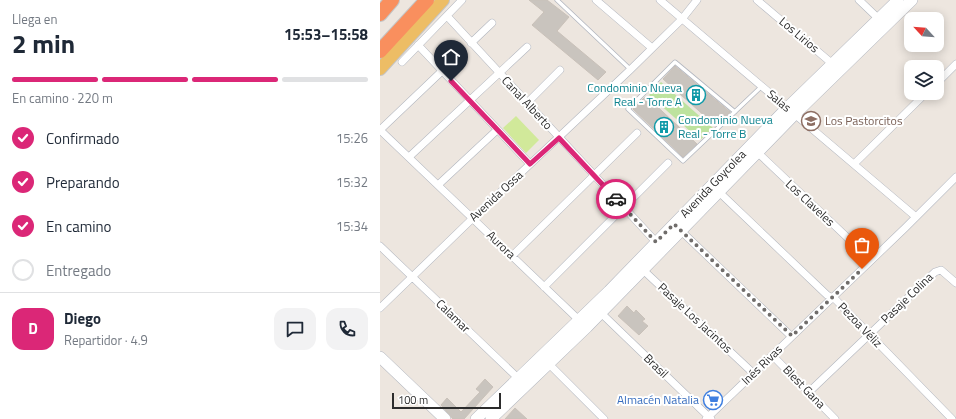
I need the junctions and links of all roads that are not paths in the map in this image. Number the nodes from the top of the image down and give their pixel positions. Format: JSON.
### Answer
{"nodes":[{"id":1,"x":392,"y":0,"type":"edge"},
{"id":2,"x":427,"y":0,"type":"edge"},
{"id":3,"x":443,"y":0,"type":"edge"},
{"id":4,"x":462,"y":0,"type":"edge"},
{"id":5,"x":557,"y":0,"type":"edge"},
{"id":6,"x":596,"y":0,"type":"edge"},
{"id":7,"x":660,"y":0,"type":"edge"},
{"id":8,"x":698,"y":0,"type":"edge"},
{"id":9,"x":757,"y":0,"type":"edge"},
{"id":10,"x":859,"y":0,"type":"edge"},
{"id":11,"x":898,"y":0,"type":"edge"},
{"id":12,"x":912,"y":0,"type":"edge"},
{"id":13,"x":380,"y":14,"type":"edge"},
{"id":14,"x":447,"y":16,"type":"junction"},
{"id":15,"x":682,"y":19,"type":"junction"},
{"id":16,"x":882,"y":22,"type":"junction"},
{"id":17,"x":492,"y":23,"type":"dead end"},
{"id":18,"x":471,"y":43,"type":"junction"},
{"id":19,"x":418,"y":45,"type":"junction"},
{"id":20,"x":527,"y":47,"type":"dead end"},
{"id":21,"x":652,"y":48,"type":"junction"},
{"id":22,"x":380,"y":51,"type":"edge"},
{"id":23,"x":402,"y":62,"type":"dead end"},
{"id":24,"x":956,"y":64,"type":"edge"},
{"id":25,"x":836,"y":67,"type":"junction"},
{"id":26,"x":380,"y":69,"type":"edge"},
{"id":27,"x":560,"y":70,"type":"dead end"},
{"id":28,"x":630,"y":70,"type":"junction"},
{"id":29,"x":442,"y":71,"type":"junction"},
{"id":30,"x":499,"y":74,"type":"junction"},
{"id":31,"x":944,"y":76,"type":"edge"},
{"id":32,"x":762,"y":86,"type":"junction"},
{"id":33,"x":919,"y":100,"type":"edge"},
{"id":34,"x":470,"y":101,"type":"junction"},
{"id":35,"x":527,"y":103,"type":"junction"},
{"id":36,"x":791,"y":111,"type":"junction"},
{"id":37,"x":735,"y":112,"type":"junction"},
{"id":38,"x":380,"y":130,"type":"edge"},
{"id":39,"x":498,"y":130,"type":"junction"},
{"id":40,"x":637,"y":133,"type":"dead end"},
{"id":41,"x":559,"y":138,"type":"junction"},
{"id":42,"x":754,"y":150,"type":"junction"},
{"id":43,"x":409,"y":157,"type":"junction"},
{"id":44,"x":530,"y":164,"type":"junction"},
{"id":45,"x":668,"y":164,"type":"dead end"},
{"id":46,"x":854,"y":164,"type":"junction"},
{"id":47,"x":594,"y":176,"type":"junction"},
{"id":48,"x":955,"y":178,"type":"edge"},
{"id":49,"x":438,"y":185,"type":"junction"},
{"id":50,"x":717,"y":187,"type":"junction"},
{"id":51,"x":624,"y":208,"type":"junction"},
{"id":52,"x":916,"y":217,"type":"junction"},
{"id":53,"x":472,"y":218,"type":"junction"},
{"id":54,"x":678,"y":228,"type":"junction"},
{"id":55,"x":656,"y":242,"type":"junction"},
{"id":56,"x":380,"y":246,"type":"edge"},
{"id":57,"x":512,"y":256,"type":"junction"},
{"id":58,"x":871,"y":260,"type":"junction"},
{"id":59,"x":640,"y":266,"type":"junction"},
{"id":60,"x":412,"y":277,"type":"junction"},
{"id":61,"x":956,"y":283,"type":"edge"},
{"id":62,"x":544,"y":286,"type":"junction"},
{"id":63,"x":832,"y":298,"type":"junction"},
{"id":64,"x":380,"y":308,"type":"edge"},
{"id":65,"x":601,"y":313,"type":"junction"},
{"id":66,"x":583,"y":324,"type":"junction"},
{"id":67,"x":870,"y":334,"type":"junction"},
{"id":68,"x":792,"y":336,"type":"junction"},
{"id":69,"x":772,"y":355,"type":"junction"},
{"id":70,"x":380,"y":356,"type":"edge"},
{"id":71,"x":545,"y":360,"type":"junction"},
{"id":72,"x":753,"y":373,"type":"junction"},
{"id":73,"x":522,"y":382,"type":"junction"},
{"id":74,"x":809,"y":392,"type":"junction"},
{"id":75,"x":491,"y":416,"type":"edge"},
{"id":76,"x":708,"y":418,"type":"edge"},
{"id":77,"x":445,"y":419,"type":"edge"},
{"id":78,"x":476,"y":419,"type":"edge"},
{"id":79,"x":604,"y":419,"type":"edge"},
{"id":80,"x":835,"y":419,"type":"edge"},
{"id":81,"x":952,"y":419,"type":"edge"}],
"edges":[{"from":1,"to":13,"type":"highway"},
{"from":2,"to":22,"type":"highway"},
{"from":3,"to":26,"type":"main road"},
{"from":4,"to":14,"type":"street"},
{"from":5,"to":28,"type":"lane"},
{"from":6,"to":21,"type":"street"},
{"from":7,"to":15,"type":"street","name":"Salas"},
{"from":8,"to":15,"type":"street","name":"Avenida Ossa"},
{"from":9,"to":25,"type":"street","name":"Los Lirios"},
{"from":10,"to":16,"type":"street"},
{"from":11,"to":16,"type":"street","name":"Avenida Goycolea"},
{"from":12,"to":16,"type":"street","name":"Avenida Goycolea"},
{"from":14,"to":18,"type":"street","name":"Canal Alberto"},
{"from":14,"to":19,"type":"street"},
{"from":15,"to":21,"type":"street","name":"Avenida Ossa"},
{"from":15,"to":32,"type":"street","name":"Salas"},
{"from":16,"to":25,"type":"street","name":"Avenida Goycolea"},
{"from":17,"to":18,"type":"street"},
{"from":18,"to":30,"type":"street","name":"Canal Alberto"},
{"from":19,"to":23,"type":"street"},
{"from":19,"to":29,"type":"street"},
{"from":20,"to":30,"type":"street"},
{"from":21,"to":28,"type":"street","name":"Avenida Ossa"},
{"from":24,"to":31,"type":"street"},
{"from":25,"to":36,"type":"street","name":"Avenida Goycolea"},
{"from":27,"to":35,"type":"street"},
{"from":28,"to":41,"type":"street","name":"Avenida Ossa"},
{"from":29,"to":34,"type":"street"},
{"from":29,"to":38,"type":"street"},
{"from":30,"to":34,"type":"street"},
{"from":30,"to":35,"type":"street","name":"Canal Alberto"},
{"from":32,"to":36,"type":"street","name":"Salas"},
{"from":32,"to":37,"type":"lane"},
{"from":33,"to":46,"type":"street"},
{"from":34,"to":39,"type":"street"},
{"from":34,"to":43,"type":"street"},
{"from":35,"to":41,"type":"street","name":"Canal Alberto"},
{"from":36,"to":42,"type":"street","name":"Avenida Goycolea"},
{"from":36,"to":46,"type":"street","name":"Salas"},
{"from":37,"to":37,"type":"lane"},
{"from":38,"to":43,"type":"street","name":"Aurora"},
{"from":39,"to":44,"type":"street"},
{"from":39,"to":49,"type":"street"},
{"from":40,"to":47,"type":"street"},
{"from":41,"to":44,"type":"street","name":"Avenida Ossa"},
{"from":41,"to":47,"type":"street","name":"Canal Alberto"},
{"from":42,"to":50,"type":"street","name":"Avenida Goycolea"},
{"from":42,"to":58,"type":"street","name":"Los Claveles"},
{"from":43,"to":49,"type":"street","name":"Aurora"},
{"from":44,"to":53,"type":"street","name":"Avenida Ossa"},
{"from":45,"to":51,"type":"street"},
{"from":46,"to":52,"type":"street","name":"Salas"},
{"from":47,"to":51,"type":"street","name":"Canal Alberto"},
{"from":47,"to":57,"type":"street"},
{"from":48,"to":52,"type":"street","name":"Inés Rivas"},
{"from":49,"to":53,"type":"street","name":"Aurora"},
{"from":50,"to":54,"type":"street","name":"Avenida Goycolea"},
{"from":50,"to":63,"type":"street","name":"Pezoa Véliz"},
{"from":51,"to":55,"type":"street","name":"Canal Alberto"},
{"from":51,"to":62,"type":"street"},
{"from":52,"to":58,"type":"street","name":"Inés Rivas"},
{"from":53,"to":57,"type":"street","name":"Aurora"},
{"from":53,"to":60,"type":"street","name":"Avenida Ossa"},
{"from":54,"to":55,"type":"street","name":"Avenida Goycolea"},
{"from":54,"to":59,"type":"street","name":"Avenida Goycolea"},
{"from":54,"to":68,"type":"street"},
{"from":55,"to":59,"type":"street","name":"Avenida Goycolea"},
{"from":56,"to":60,"type":"street","name":"Calamar"},
{"from":57,"to":62,"type":"street","name":"Aurora"},
{"from":58,"to":63,"type":"street","name":"Inés Rivas"},
{"from":59,"to":65,"type":"street","name":"Avenida Goycolea"},
{"from":59,"to":66,"type":"street","name":"Avenida Goycolea"},
{"from":59,"to":72,"type":"street","name":"Pasaje Los Jacintos"},
{"from":60,"to":64,"type":"street","name":"Avenida Ossa"},
{"from":60,"to":73,"type":"street","name":"Calamar"},
{"from":61,"to":67,"type":"street","name":"Pasaje Colina"},
{"from":62,"to":66,"type":"street","name":"Aurora"},
{"from":63,"to":67,"type":"street","name":"Pezoa Véliz"},
{"from":63,"to":68,"type":"street","name":"Inés Rivas"},
{"from":65,"to":66,"type":"street","name":"Avenida Goycolea"},
{"from":65,"to":76,"type":"street","name":"Brasil"},
{"from":66,"to":71,"type":"street","name":"Avenida Goycolea"},
{"from":67,"to":74,"type":"street","name":"Pasaje Colina"},
{"from":67,"to":81,"type":"street","name":"Pezoa Véliz"},
{"from":68,"to":69,"type":"street","name":"Inés Rivas"},
{"from":69,"to":72,"type":"street","name":"Inés Rivas"},
{"from":69,"to":74,"type":"street","name":"Blest Gana"},
{"from":70,"to":77,"type":"street"},
{"from":71,"to":73,"type":"street","name":"Avenida Goycolea"},
{"from":71,"to":79,"type":"street"},
{"from":72,"to":76,"type":"street","name":"Inés Rivas"},
{"from":73,"to":75,"type":"street","name":"Avenida Goycolea"},
{"from":74,"to":80,"type":"street","name":"Blest Gana"},
{"from":75,"to":78,"type":"street","name":"Avenida Goycolea"}]}
